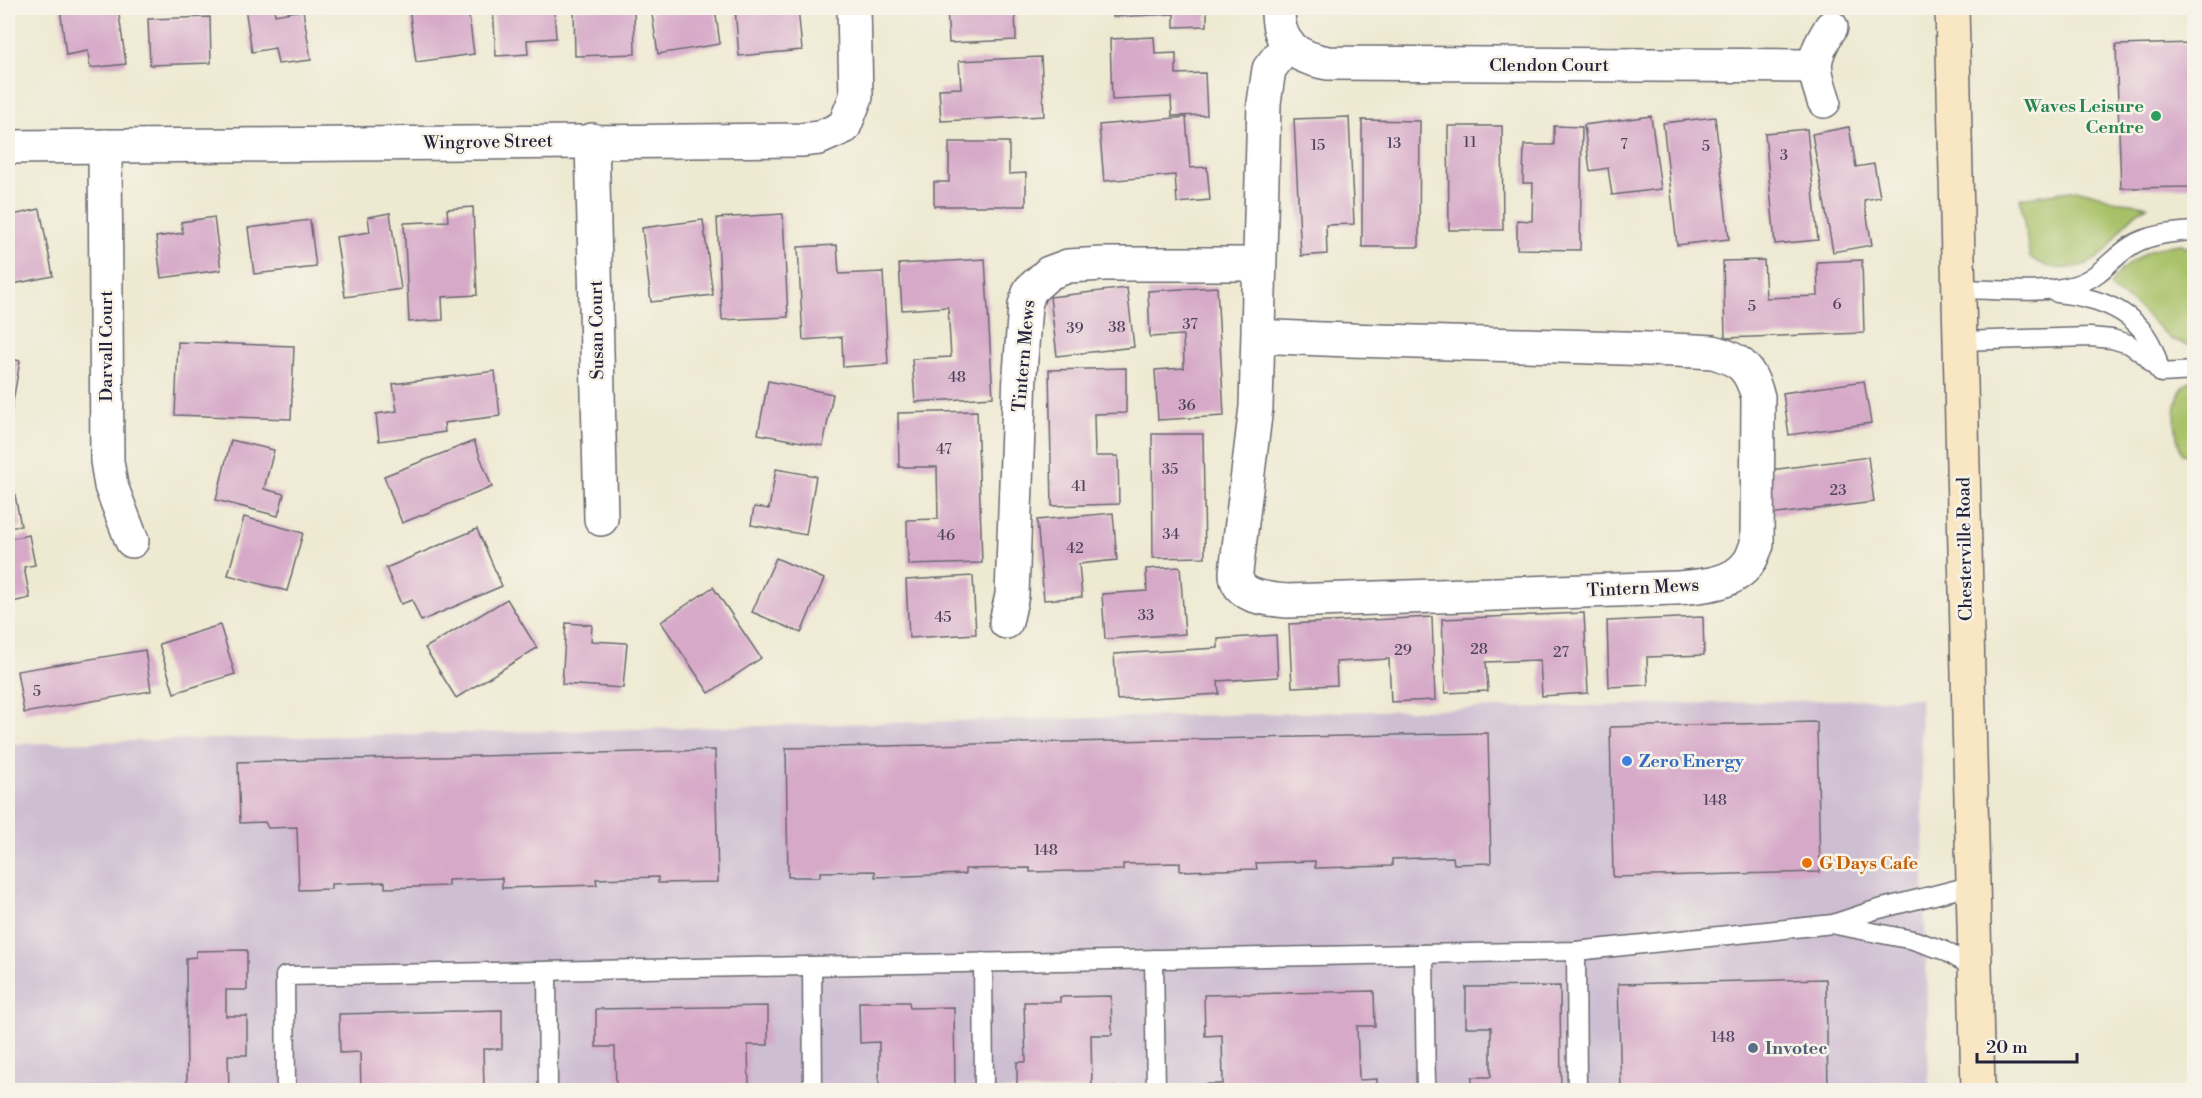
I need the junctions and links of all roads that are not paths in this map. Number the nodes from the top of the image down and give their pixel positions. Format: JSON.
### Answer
{"nodes":[{"id":1,"x":854,"y":8,"type":"edge"},
{"id":2,"x":1278,"y":8,"type":"edge"},
{"id":3,"x":1952,"y":8,"type":"edge"},
{"id":4,"x":1831,"y":27,"type":"dead end"},
{"id":5,"x":1287,"y":46,"type":"junction"},
{"id":6,"x":1814,"y":66,"type":"junction"},
{"id":7,"x":1824,"y":101,"type":"dead end"},
{"id":8,"x":592,"y":140,"type":"junction"},
{"id":9,"x":105,"y":146,"type":"junction"},
{"id":10,"x":8,"y":147,"type":"edge"},
{"id":11,"x":2194,"y":231,"type":"edge"},
{"id":12,"x":1258,"y":264,"type":"junction"},
{"id":13,"x":1958,"y":289,"type":"junction"},
{"id":14,"x":2031,"y":290,"type":"junction"},
{"id":15,"x":1259,"y":336,"type":"junction"},
{"id":16,"x":1960,"y":341,"type":"junction"},
{"id":17,"x":2194,"y":371,"type":"edge"},
{"id":18,"x":2160,"y":373,"type":"junction"},
{"id":19,"x":602,"y":519,"type":"dead end"},
{"id":20,"x":132,"y":541,"type":"dead end"},
{"id":21,"x":1006,"y":622,"type":"dead end"},
{"id":22,"x":1974,"y":885,"type":"junction"},
{"id":23,"x":1833,"y":924,"type":"junction"},
{"id":24,"x":1576,"y":951,"type":"junction"},
{"id":25,"x":1424,"y":954,"type":"junction"},
{"id":26,"x":1154,"y":959,"type":"junction"},
{"id":27,"x":983,"y":962,"type":"junction"},
{"id":28,"x":812,"y":966,"type":"junction"},
{"id":29,"x":1976,"y":969,"type":"junction"},
{"id":30,"x":547,"y":970,"type":"junction"},
{"id":31,"x":286,"y":1090,"type":"edge"},
{"id":32,"x":548,"y":1090,"type":"edge"},
{"id":33,"x":813,"y":1090,"type":"edge"},
{"id":34,"x":984,"y":1090,"type":"edge"},
{"id":35,"x":1156,"y":1090,"type":"edge"},
{"id":36,"x":1426,"y":1090,"type":"edge"},
{"id":37,"x":1577,"y":1090,"type":"edge"},
{"id":38,"x":1978,"y":1090,"type":"edge"}],
"edges":[{"from":1,"to":8,"type":"street","name":"Wingrove Street"},
{"from":2,"to":5,"type":"street"},
{"from":3,"to":13,"type":"main road","name":"Chesterville Road"},
{"from":4,"to":6,"type":"street"},
{"from":5,"to":6,"type":"street","name":"Clendon Court"},
{"from":5,"to":12,"type":"street","name":"Tintern Mews"},
{"from":6,"to":7,"type":"street"},
{"from":8,"to":9,"type":"street","name":"Wingrove Street"},
{"from":8,"to":19,"type":"street","name":"Susan Court"},
{"from":9,"to":10,"type":"street","name":"Wingrove Street"},
{"from":9,"to":20,"type":"street","name":"Darvall Court"},
{"from":11,"to":14,"type":"lane"},
{"from":12,"to":15,"type":"street","name":"Tintern Mews"},
{"from":12,"to":21,"type":"street","name":"Tintern Mews"},
{"from":13,"to":14,"type":"lane"},
{"from":13,"to":16,"type":"main road","name":"Chesterville Road"},
{"from":14,"to":18,"type":"lane"},
{"from":15,"to":15,"type":"street","name":"Tintern Mews"},
{"from":16,"to":18,"type":"lane"},
{"from":16,"to":22,"type":"main road","name":"Chesterville Road"},
{"from":17,"to":18,"type":"lane"},
{"from":22,"to":23,"type":"lane"},
{"from":22,"to":29,"type":"main road","name":"Chesterville Road"},
{"from":23,"to":24,"type":"lane"},
{"from":23,"to":29,"type":"lane"},
{"from":24,"to":25,"type":"lane"},
{"from":24,"to":37,"type":"lane"},
{"from":25,"to":26,"type":"lane"},
{"from":25,"to":36,"type":"lane"},
{"from":26,"to":27,"type":"lane"},
{"from":26,"to":35,"type":"lane"},
{"from":27,"to":28,"type":"lane"},
{"from":27,"to":34,"type":"lane"},
{"from":28,"to":30,"type":"lane"},
{"from":28,"to":33,"type":"lane"},
{"from":29,"to":38,"type":"main road","name":"Chesterville Road"},
{"from":30,"to":31,"type":"lane"},
{"from":30,"to":32,"type":"lane"}]}
